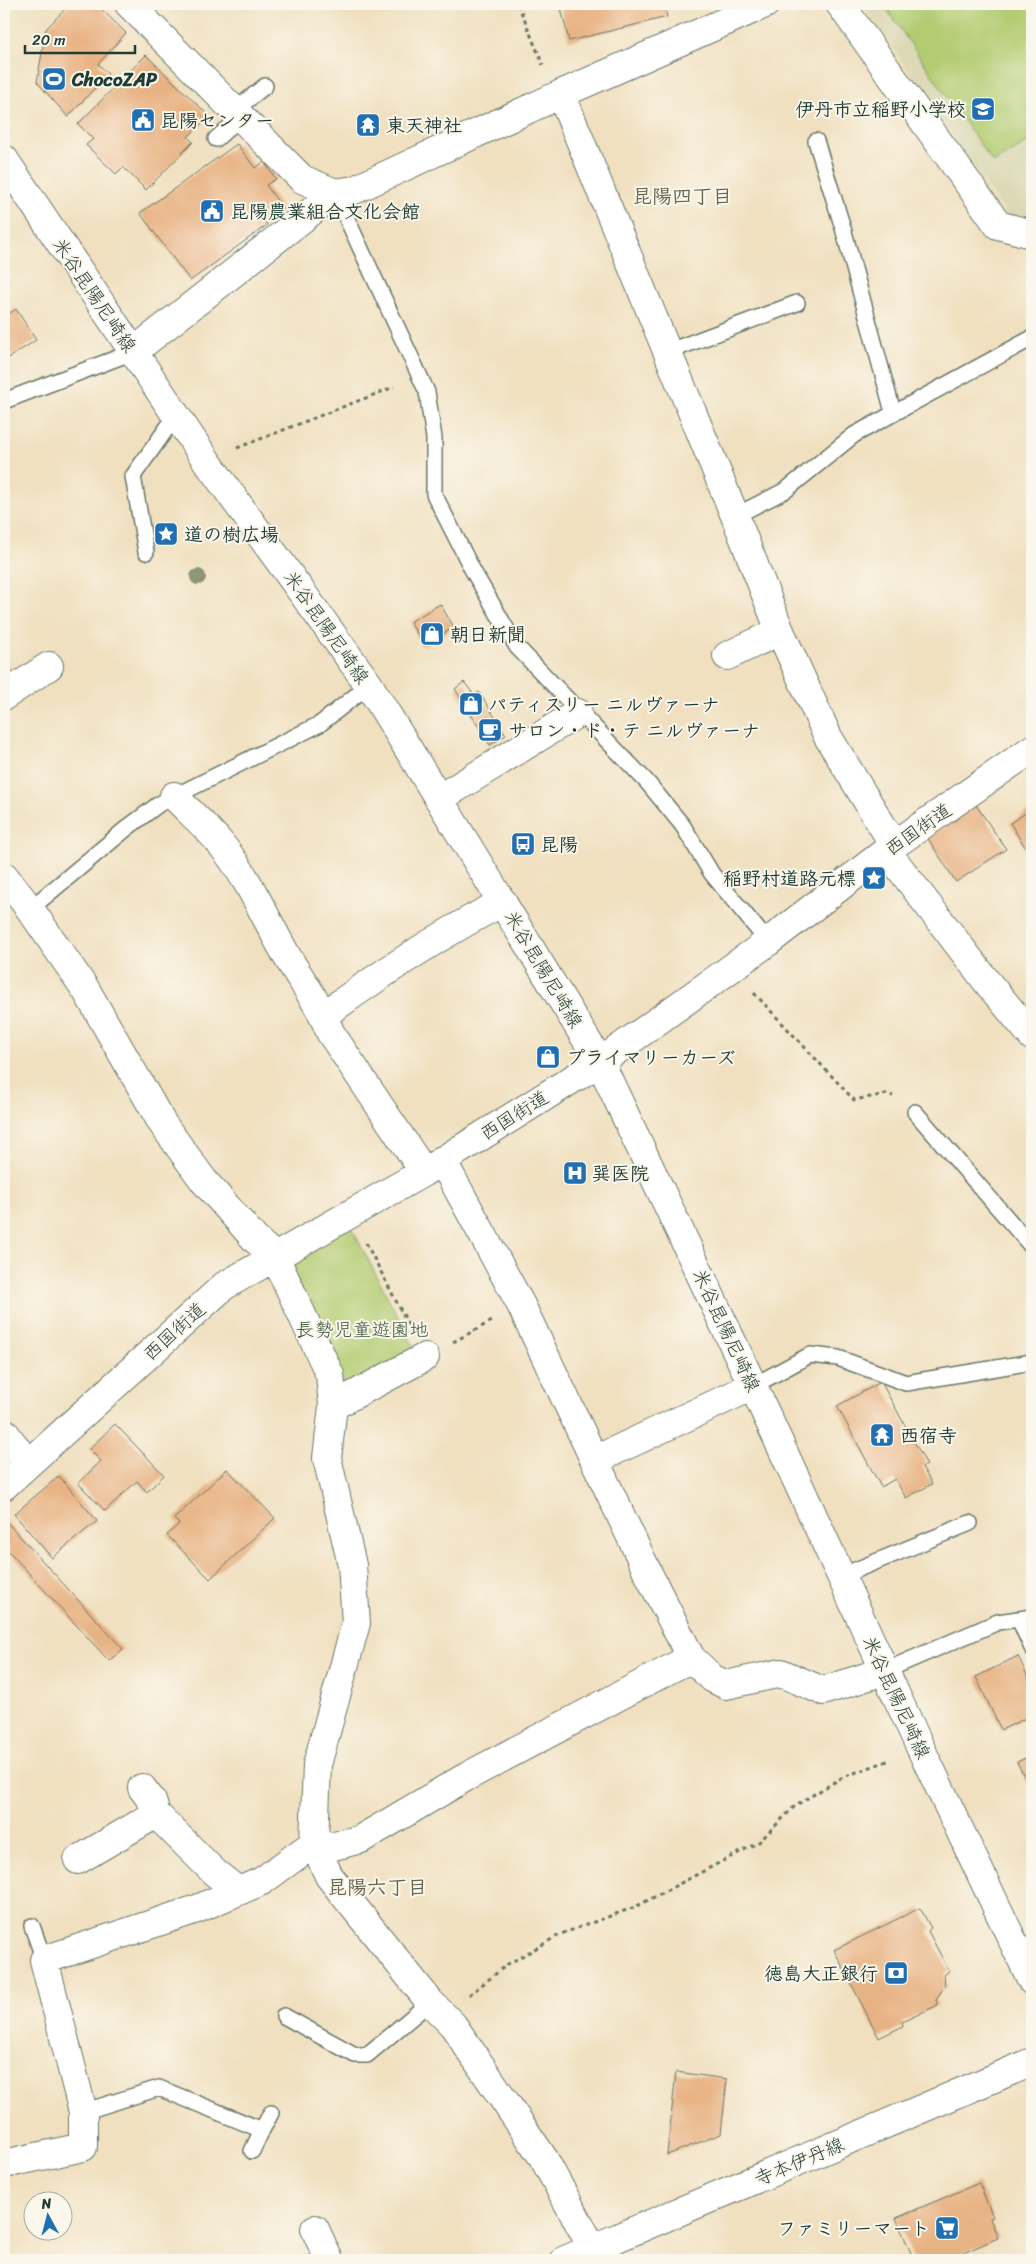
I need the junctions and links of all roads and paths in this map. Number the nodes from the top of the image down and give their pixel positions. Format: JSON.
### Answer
{"nodes":[{"id":1,"x":129,"y":4,"type":"edge"},
{"id":2,"x":518,"y":4,"type":"edge"},
{"id":3,"x":765,"y":4,"type":"edge"},
{"id":4,"x":840,"y":4,"type":"edge"},
{"id":5,"x":265,"y":86,"type":"dead end"},
{"id":6,"x":558,"y":95,"type":"junction"},
{"id":7,"x":238,"y":114,"type":"junction"},
{"id":8,"x":216,"y":139,"type":"dead end"},
{"id":9,"x":816,"y":141,"type":"dead end"},
{"id":10,"x":4,"y":159,"type":"edge"},
{"id":11,"x":335,"y":193,"type":"junction"},
{"id":12,"x":1032,"y":234,"type":"edge"},
{"id":13,"x":797,"y":303,"type":"dead end"},
{"id":14,"x":1032,"y":338,"type":"edge"},
{"id":15,"x":133,"y":352,"type":"junction"},
{"id":16,"x":667,"y":352,"type":"junction"},
{"id":17,"x":420,"y":376,"type":"junction"},
{"id":18,"x":4,"y":401,"type":"edge"},
{"id":19,"x":893,"y":412,"type":"junction"},
{"id":20,"x":177,"y":414,"type":"junction"},
{"id":21,"x":206,"y":460,"type":"junction"},
{"id":22,"x":735,"y":516,"type":"junction"},
{"id":23,"x":146,"y":552,"type":"dead end"},
{"id":24,"x":780,"y":631,"type":"junction"},
{"id":25,"x":727,"y":656,"type":"dead end"},
{"id":26,"x":49,"y":666,"type":"dead end"},
{"id":27,"x":369,"y":686,"type":"junction"},
{"id":28,"x":4,"y":696,"type":"edge"},
{"id":29,"x":578,"y":713,"type":"junction"},
{"id":30,"x":1032,"y":749,"type":"edge"},
{"id":31,"x":174,"y":796,"type":"junction"},
{"id":32,"x":440,"y":798,"type":"junction"},
{"id":33,"x":894,"y":845,"type":"junction"},
{"id":34,"x":4,"y":876,"type":"edge"},
{"id":35,"x":503,"y":902,"type":"junction"},
{"id":36,"x":30,"y":909,"type":"junction"},
{"id":37,"x":768,"y":942,"type":"junction"},
{"id":38,"x":732,"y":968,"type":"junction"},
{"id":39,"x":324,"y":1015,"type":"junction"},
{"id":40,"x":1032,"y":1036,"type":"edge"},
{"id":41,"x":600,"y":1062,"type":"junction"},
{"id":42,"x":915,"y":1112,"type":"joint"},
{"id":43,"x":433,"y":1166,"type":"junction"},
{"id":44,"x":351,"y":1213,"type":"junction"},
{"id":45,"x":1032,"y":1246,"type":"edge"},
{"id":46,"x":275,"y":1256,"type":"junction"},
{"id":47,"x":521,"y":1306,"type":"junction"},
{"id":48,"x":425,"y":1357,"type":"junction"},
{"id":49,"x":1032,"y":1362,"type":"edge"},
{"id":50,"x":753,"y":1386,"type":"junction"},
{"id":51,"x":333,"y":1406,"type":"junction"},
{"id":52,"x":4,"y":1432,"type":"edge"},
{"id":53,"x":595,"y":1460,"type":"junction"},
{"id":54,"x":28,"y":1464,"type":"junction"},
{"id":55,"x":4,"y":1486,"type":"edge"},
{"id":56,"x":970,"y":1523,"type":"dead end"},
{"id":57,"x":841,"y":1576,"type":"junction"},
{"id":58,"x":1026,"y":1618,"type":"edge"},
{"id":59,"x":1032,"y":1648,"type":"edge"},
{"id":60,"x":691,"y":1658,"type":"junction"},
{"id":61,"x":884,"y":1671,"type":"junction"},
{"id":62,"x":921,"y":1749,"type":"junction"},
{"id":63,"x":142,"y":1788,"type":"dead end"},
{"id":64,"x":156,"y":1814,"type":"junction"},
{"id":65,"x":314,"y":1843,"type":"junction"},
{"id":66,"x":78,"y":1860,"type":"dead end"},
{"id":67,"x":238,"y":1891,"type":"junction"},
{"id":68,"x":32,"y":1926,"type":"dead end"},
{"id":69,"x":44,"y":1960,"type":"junction"},
{"id":70,"x":1032,"y":1981,"type":"edge"},
{"id":71,"x":437,"y":2008,"type":"junction"},
{"id":72,"x":284,"y":2016,"type":"dead end"},
{"id":73,"x":1032,"y":2062,"type":"edge"},
{"id":74,"x":83,"y":2112,"type":"junction"},
{"id":75,"x":271,"y":2113,"type":"dead end"},
{"id":76,"x":262,"y":2130,"type":"junction"},
{"id":77,"x":252,"y":2151,"type":"dead end"},
{"id":78,"x":4,"y":2164,"type":"edge"},
{"id":79,"x":596,"y":2254,"type":"edge"},
{"id":80,"x":565,"y":2260,"type":"edge"}],
"edges":[{"from":1,"to":7,"type":"street"},
{"from":2,"to":6,"type":"path"},
{"from":3,"to":6,"type":"street"},
{"from":4,"to":12,"type":"street"},
{"from":5,"to":7,"type":"lane"},
{"from":6,"to":11,"type":"street"},
{"from":6,"to":16,"type":"street"},
{"from":7,"to":8,"type":"lane"},
{"from":7,"to":11,"type":"street"},
{"from":9,"to":19,"type":"lane"},
{"from":10,"to":15,"type":"street","name":"米谷昆陽尼崎線"},
{"from":11,"to":15,"type":"street"},
{"from":11,"to":17,"type":"lane"},
{"from":13,"to":16,"type":"lane"},
{"from":14,"to":19,"type":"lane"},
{"from":15,"to":18,"type":"lane"},
{"from":15,"to":20,"type":"street","name":"米谷昆陽尼崎線"},
{"from":16,"to":22,"type":"street"},
{"from":17,"to":21,"type":"path"},
{"from":17,"to":29,"type":"lane"},
{"from":19,"to":22,"type":"lane"},
{"from":20,"to":21,"type":"street","name":"米谷昆陽尼崎線"},
{"from":20,"to":23,"type":"lane"},
{"from":21,"to":27,"type":"street","name":"米谷昆陽尼崎線"},
{"from":22,"to":24,"type":"street"},
{"from":24,"to":25,"type":"street"},
{"from":24,"to":33,"type":"street"},
{"from":26,"to":28,"type":"street"},
{"from":27,"to":31,"type":"lane"},
{"from":27,"to":32,"type":"street","name":"米谷昆陽尼崎線"},
{"from":29,"to":32,"type":"street"},
{"from":29,"to":37,"type":"lane"},
{"from":30,"to":33,"type":"street","name":"西国街道"},
{"from":31,"to":36,"type":"lane"},
{"from":31,"to":39,"type":"street"},
{"from":32,"to":35,"type":"street","name":"米谷昆陽尼崎線"},
{"from":33,"to":37,"type":"street","name":"西国街道"},
{"from":33,"to":40,"type":"street"},
{"from":34,"to":36,"type":"street"},
{"from":35,"to":39,"type":"street"},
{"from":35,"to":41,"type":"street","name":"米谷昆陽尼崎線"},
{"from":36,"to":46,"type":"street"},
{"from":37,"to":38,"type":"street","name":"西国街道"},
{"from":38,"to":41,"type":"street","name":"西国街道"},
{"from":38,"to":42,"type":"path"},
{"from":39,"to":43,"type":"street"},
{"from":41,"to":43,"type":"street","name":"西国街道"},
{"from":41,"to":50,"type":"street","name":"米谷昆陽尼崎線"},
{"from":42,"to":45,"type":"lane"},
{"from":43,"to":44,"type":"street","name":"西国街道"},
{"from":43,"to":47,"type":"street"},
{"from":44,"to":46,"type":"street","name":"西国街道"},
{"from":44,"to":48,"type":"path"},
{"from":46,"to":51,"type":"street"},
{"from":46,"to":54,"type":"street","name":"西国街道"},
{"from":47,"to":48,"type":"path"},
{"from":47,"to":53,"type":"street"},
{"from":48,"to":51,"type":"street"},
{"from":49,"to":50,"type":"lane"},
{"from":50,"to":53,"type":"street"},
{"from":50,"to":57,"type":"street","name":"米谷昆陽尼崎線"},
{"from":51,"to":65,"type":"street"},
{"from":52,"to":54,"type":"street"},
{"from":53,"to":60,"type":"street"},
{"from":54,"to":55,"type":"street","name":"西国街道"},
{"from":56,"to":57,"type":"lane"},
{"from":57,"to":61,"type":"street","name":"米谷昆陽尼崎線"},
{"from":58,"to":59,"type":"lane"},
{"from":58,"to":61,"type":"lane"},
{"from":60,"to":61,"type":"street"},
{"from":60,"to":65,"type":"street"},
{"from":61,"to":62,"type":"street","name":"米谷昆陽尼崎線"},
{"from":62,"to":70,"type":"street","name":"米谷昆陽尼崎線"},
{"from":62,"to":71,"type":"path"},
{"from":63,"to":64,"type":"street"},
{"from":64,"to":66,"type":"street"},
{"from":64,"to":67,"type":"street"},
{"from":65,"to":67,"type":"street"},
{"from":65,"to":71,"type":"street"},
{"from":67,"to":69,"type":"street"},
{"from":68,"to":69,"type":"lane"},
{"from":69,"to":74,"type":"street"},
{"from":71,"to":72,"type":"lane"},
{"from":71,"to":79,"type":"street"},
{"from":73,"to":79,"type":"street","name":"寺本伊丹線"},
{"from":74,"to":76,"type":"lane"},
{"from":74,"to":78,"type":"street"},
{"from":75,"to":76,"type":"lane"},
{"from":76,"to":77,"type":"lane"},
{"from":79,"to":80,"type":"street","name":"寺本伊丹線"}]}
